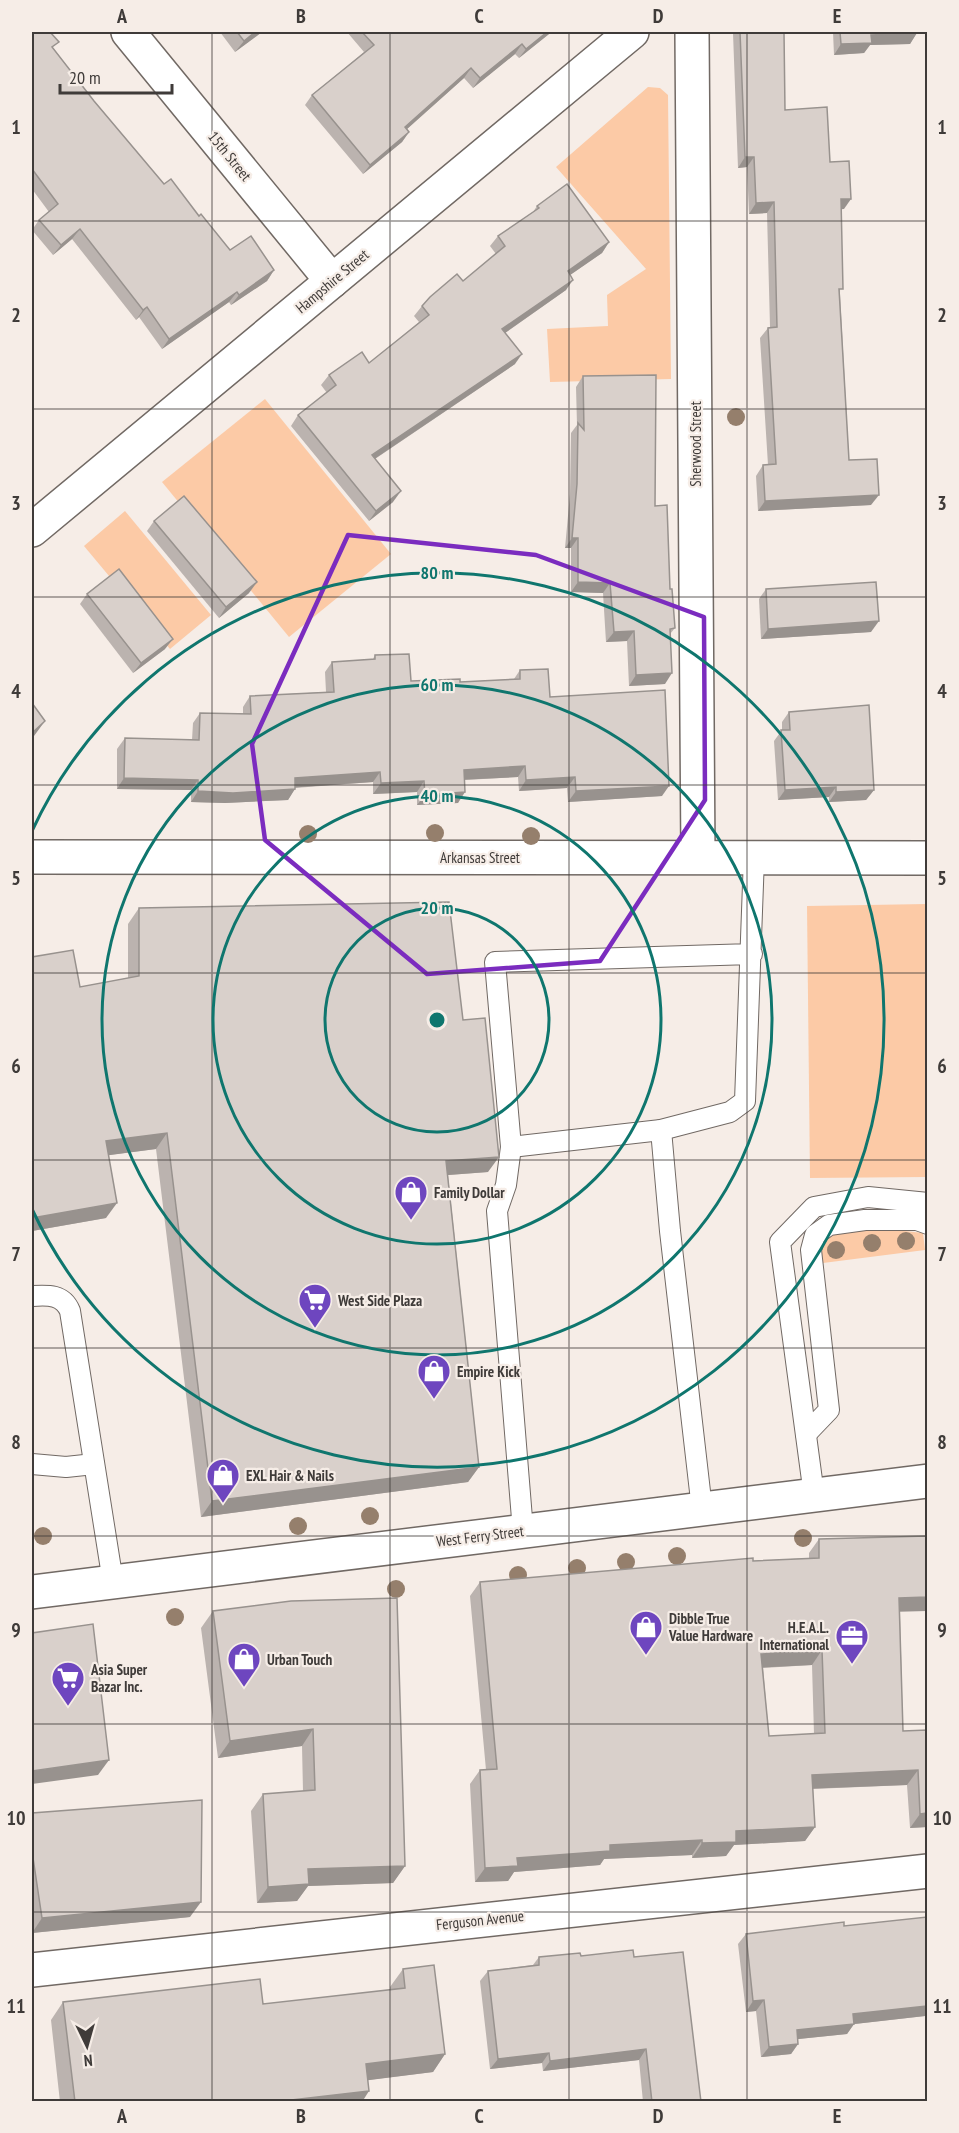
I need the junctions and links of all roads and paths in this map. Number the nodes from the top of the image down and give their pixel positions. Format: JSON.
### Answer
{"nodes":[{"id":1,"x":128,"y":32,"type":"edge"},
{"id":2,"x":632,"y":32,"type":"edge"},
{"id":3,"x":692,"y":32,"type":"edge"},
{"id":4,"x":332,"y":281,"type":"junction"},
{"id":5,"x":32,"y":530,"type":"edge"},
{"id":6,"x":32,"y":857,"type":"edge"},
{"id":7,"x":698,"y":857,"type":"junction"},
{"id":8,"x":754,"y":857,"type":"junction"},
{"id":9,"x":927,"y":858,"type":"edge"},
{"id":10,"x":752,"y":954,"type":"junction"},
{"id":11,"x":661,"y":1130,"type":"junction"},
{"id":12,"x":511,"y":1147,"type":"junction"},
{"id":13,"x":927,"y":1203,"type":"edge"},
{"id":14,"x":927,"y":1224,"type":"edge"},
{"id":15,"x":32,"y":1296,"type":"edge"},
{"id":16,"x":806,"y":1434,"type":"junction"},
{"id":17,"x":32,"y":1464,"type":"edge"},
{"id":18,"x":94,"y":1464,"type":"junction"},
{"id":19,"x":927,"y":1481,"type":"edge"},
{"id":20,"x":814,"y":1495,"type":"junction"},
{"id":21,"x":702,"y":1509,"type":"junction"},
{"id":22,"x":523,"y":1531,"type":"junction"},
{"id":23,"x":112,"y":1582,"type":"junction"},
{"id":24,"x":32,"y":1592,"type":"edge"},
{"id":25,"x":927,"y":1871,"type":"edge"},
{"id":26,"x":32,"y":1970,"type":"edge"}],
"edges":[{"from":1,"to":4,"type":"street","name":"15th Street"},
{"from":2,"to":4,"type":"street","name":"Hampshire Street"},
{"from":3,"to":7,"type":"street","name":"Sherwood Street"},
{"from":4,"to":5,"type":"street","name":"Hampshire Street"},
{"from":6,"to":7,"type":"street","name":"Arkansas Street"},
{"from":7,"to":8,"type":"street","name":"Arkansas Street"},
{"from":8,"to":9,"type":"street","name":"Arkansas Street"},
{"from":8,"to":10,"type":"lane"},
{"from":10,"to":11,"type":"lane"},
{"from":10,"to":12,"type":"lane"},
{"from":11,"to":12,"type":"lane"},
{"from":11,"to":21,"type":"lane"},
{"from":12,"to":22,"type":"lane"},
{"from":13,"to":16,"type":"lane"},
{"from":14,"to":16,"type":"lane"},
{"from":15,"to":18,"type":"lane"},
{"from":16,"to":20,"type":"lane"},
{"from":17,"to":18,"type":"lane"},
{"from":18,"to":23,"type":"lane"},
{"from":19,"to":20,"type":"street","name":"West Ferry Street"},
{"from":20,"to":21,"type":"street","name":"West Ferry Street"},
{"from":21,"to":22,"type":"street","name":"West Ferry Street"},
{"from":22,"to":23,"type":"street","name":"West Ferry Street"},
{"from":23,"to":24,"type":"street","name":"West Ferry Street"},
{"from":25,"to":26,"type":"street","name":"Ferguson Avenue"}]}
